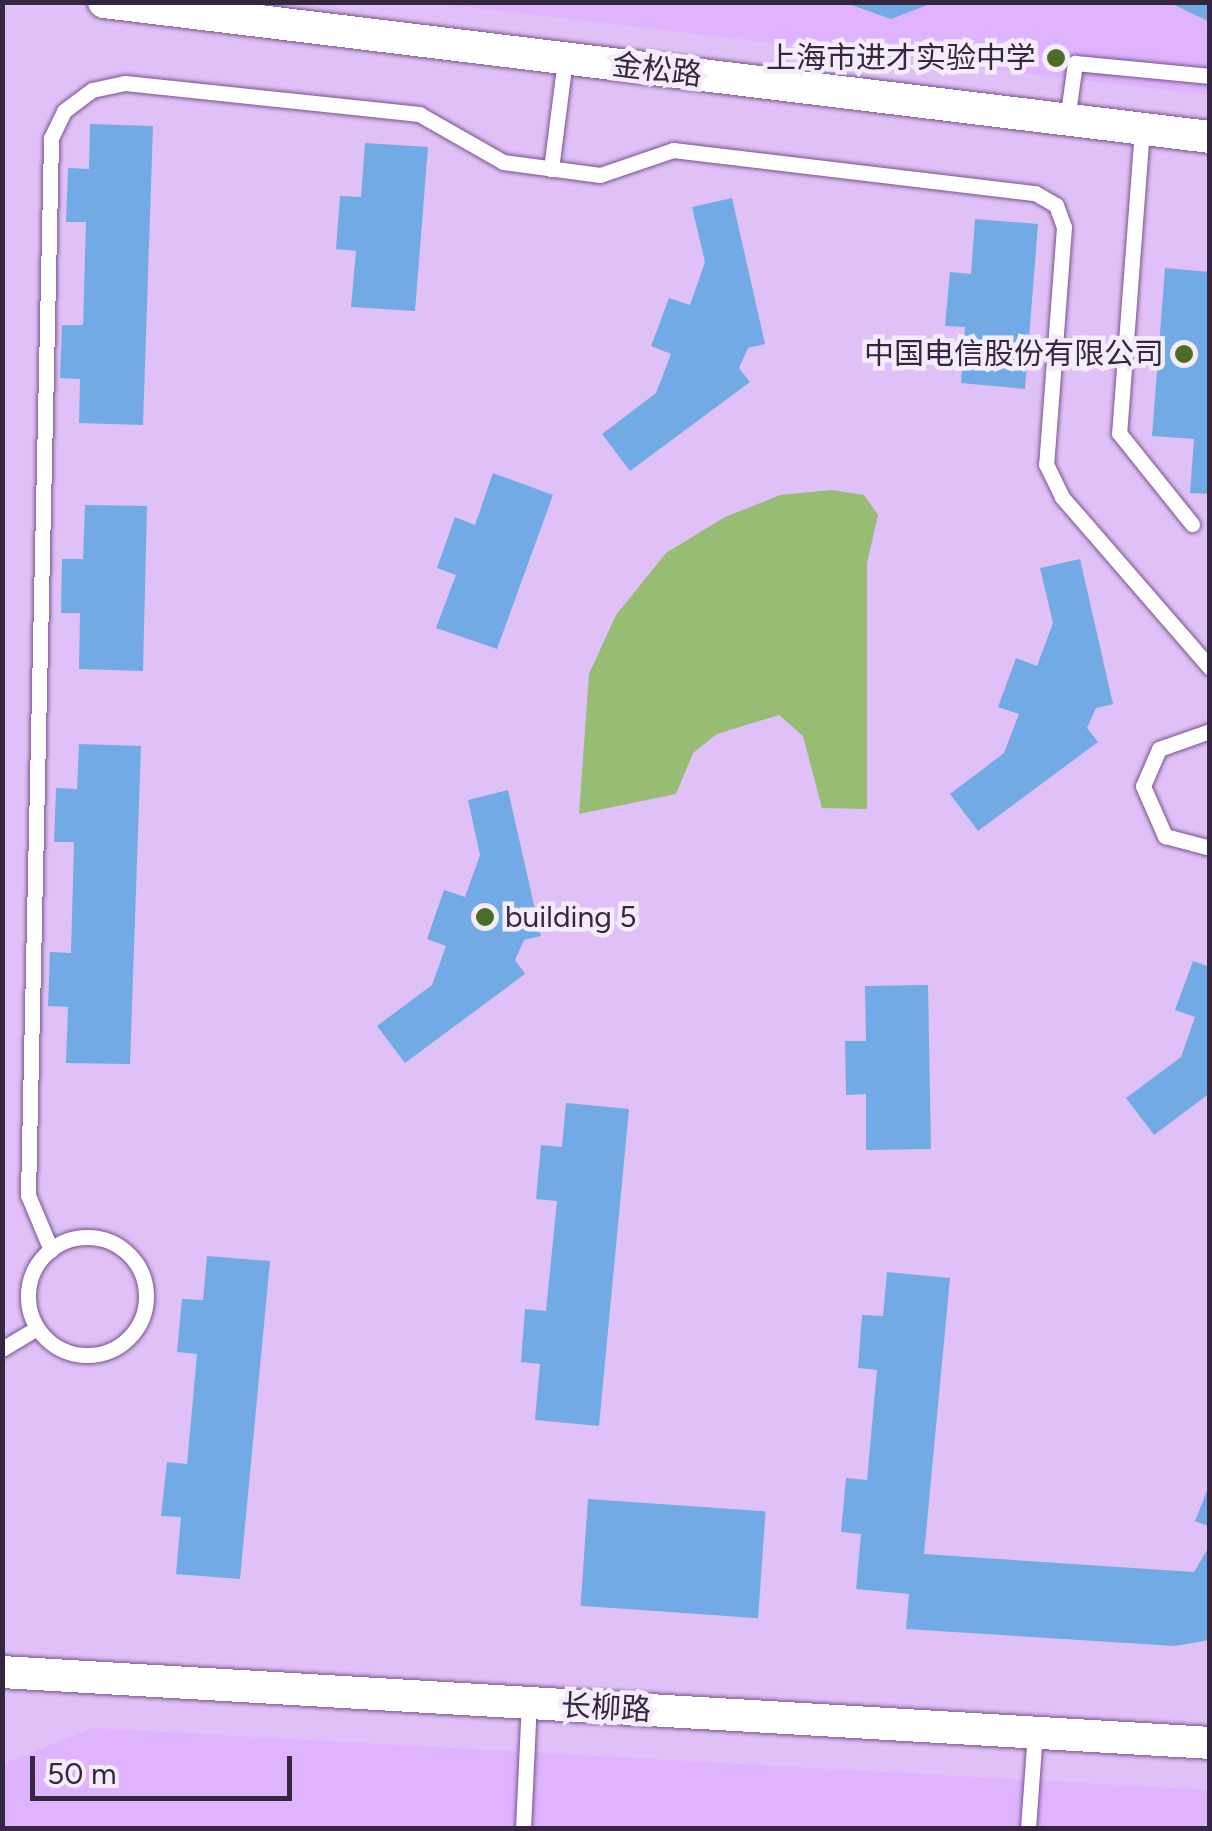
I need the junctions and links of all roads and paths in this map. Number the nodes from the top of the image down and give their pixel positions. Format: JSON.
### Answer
{"nodes":[{"id":1,"x":104,"y":2,"type":"edge"},
{"id":2,"x":565,"y":58,"type":"junction"},
{"id":3,"x":1210,"y":76,"type":"edge"},
{"id":4,"x":1067,"y":120,"type":"junction"},
{"id":5,"x":1142,"y":129,"type":"junction"},
{"id":6,"x":1210,"y":137,"type":"edge"},
{"id":7,"x":551,"y":169,"type":"junction"},
{"id":8,"x":1192,"y":524,"type":"dead end"},
{"id":9,"x":1210,"y":668,"type":"edge"},
{"id":10,"x":1210,"y":731,"type":"edge"},
{"id":11,"x":1210,"y":848,"type":"edge"},
{"id":12,"x":51,"y":1250,"type":"junction"},
{"id":13,"x":36,"y":1328,"type":"junction"},
{"id":14,"x":2,"y":1349,"type":"edge"},
{"id":15,"x":2,"y":1672,"type":"edge"},
{"id":16,"x":529,"y":1703,"type":"junction"},
{"id":17,"x":1035,"y":1733,"type":"junction"},
{"id":18,"x":1210,"y":1743,"type":"edge"},
{"id":19,"x":523,"y":1828,"type":"edge"},
{"id":20,"x":1028,"y":1828,"type":"edge"}],
"edges":[{"from":1,"to":2,"type":"street","name":"金松路"},
{"from":2,"to":4,"type":"street","name":"金松路"},
{"from":2,"to":7,"type":"lane"},
{"from":3,"to":4,"type":"lane"},
{"from":4,"to":5,"type":"street","name":"金松路"},
{"from":5,"to":6,"type":"street","name":"金松路"},
{"from":5,"to":8,"type":"lane"},
{"from":7,"to":9,"type":"lane"},
{"from":7,"to":12,"type":"lane"},
{"from":10,"to":11,"type":"lane"},
{"from":12,"to":13,"type":"lane"},
{"from":12,"to":13,"type":"lane"},
{"from":13,"to":14,"type":"lane"},
{"from":15,"to":16,"type":"street","name":"长柳路"},
{"from":16,"to":17,"type":"street","name":"长柳路"},
{"from":16,"to":19,"type":"lane"},
{"from":17,"to":18,"type":"street","name":"长柳路"},
{"from":17,"to":20,"type":"lane"}]}
